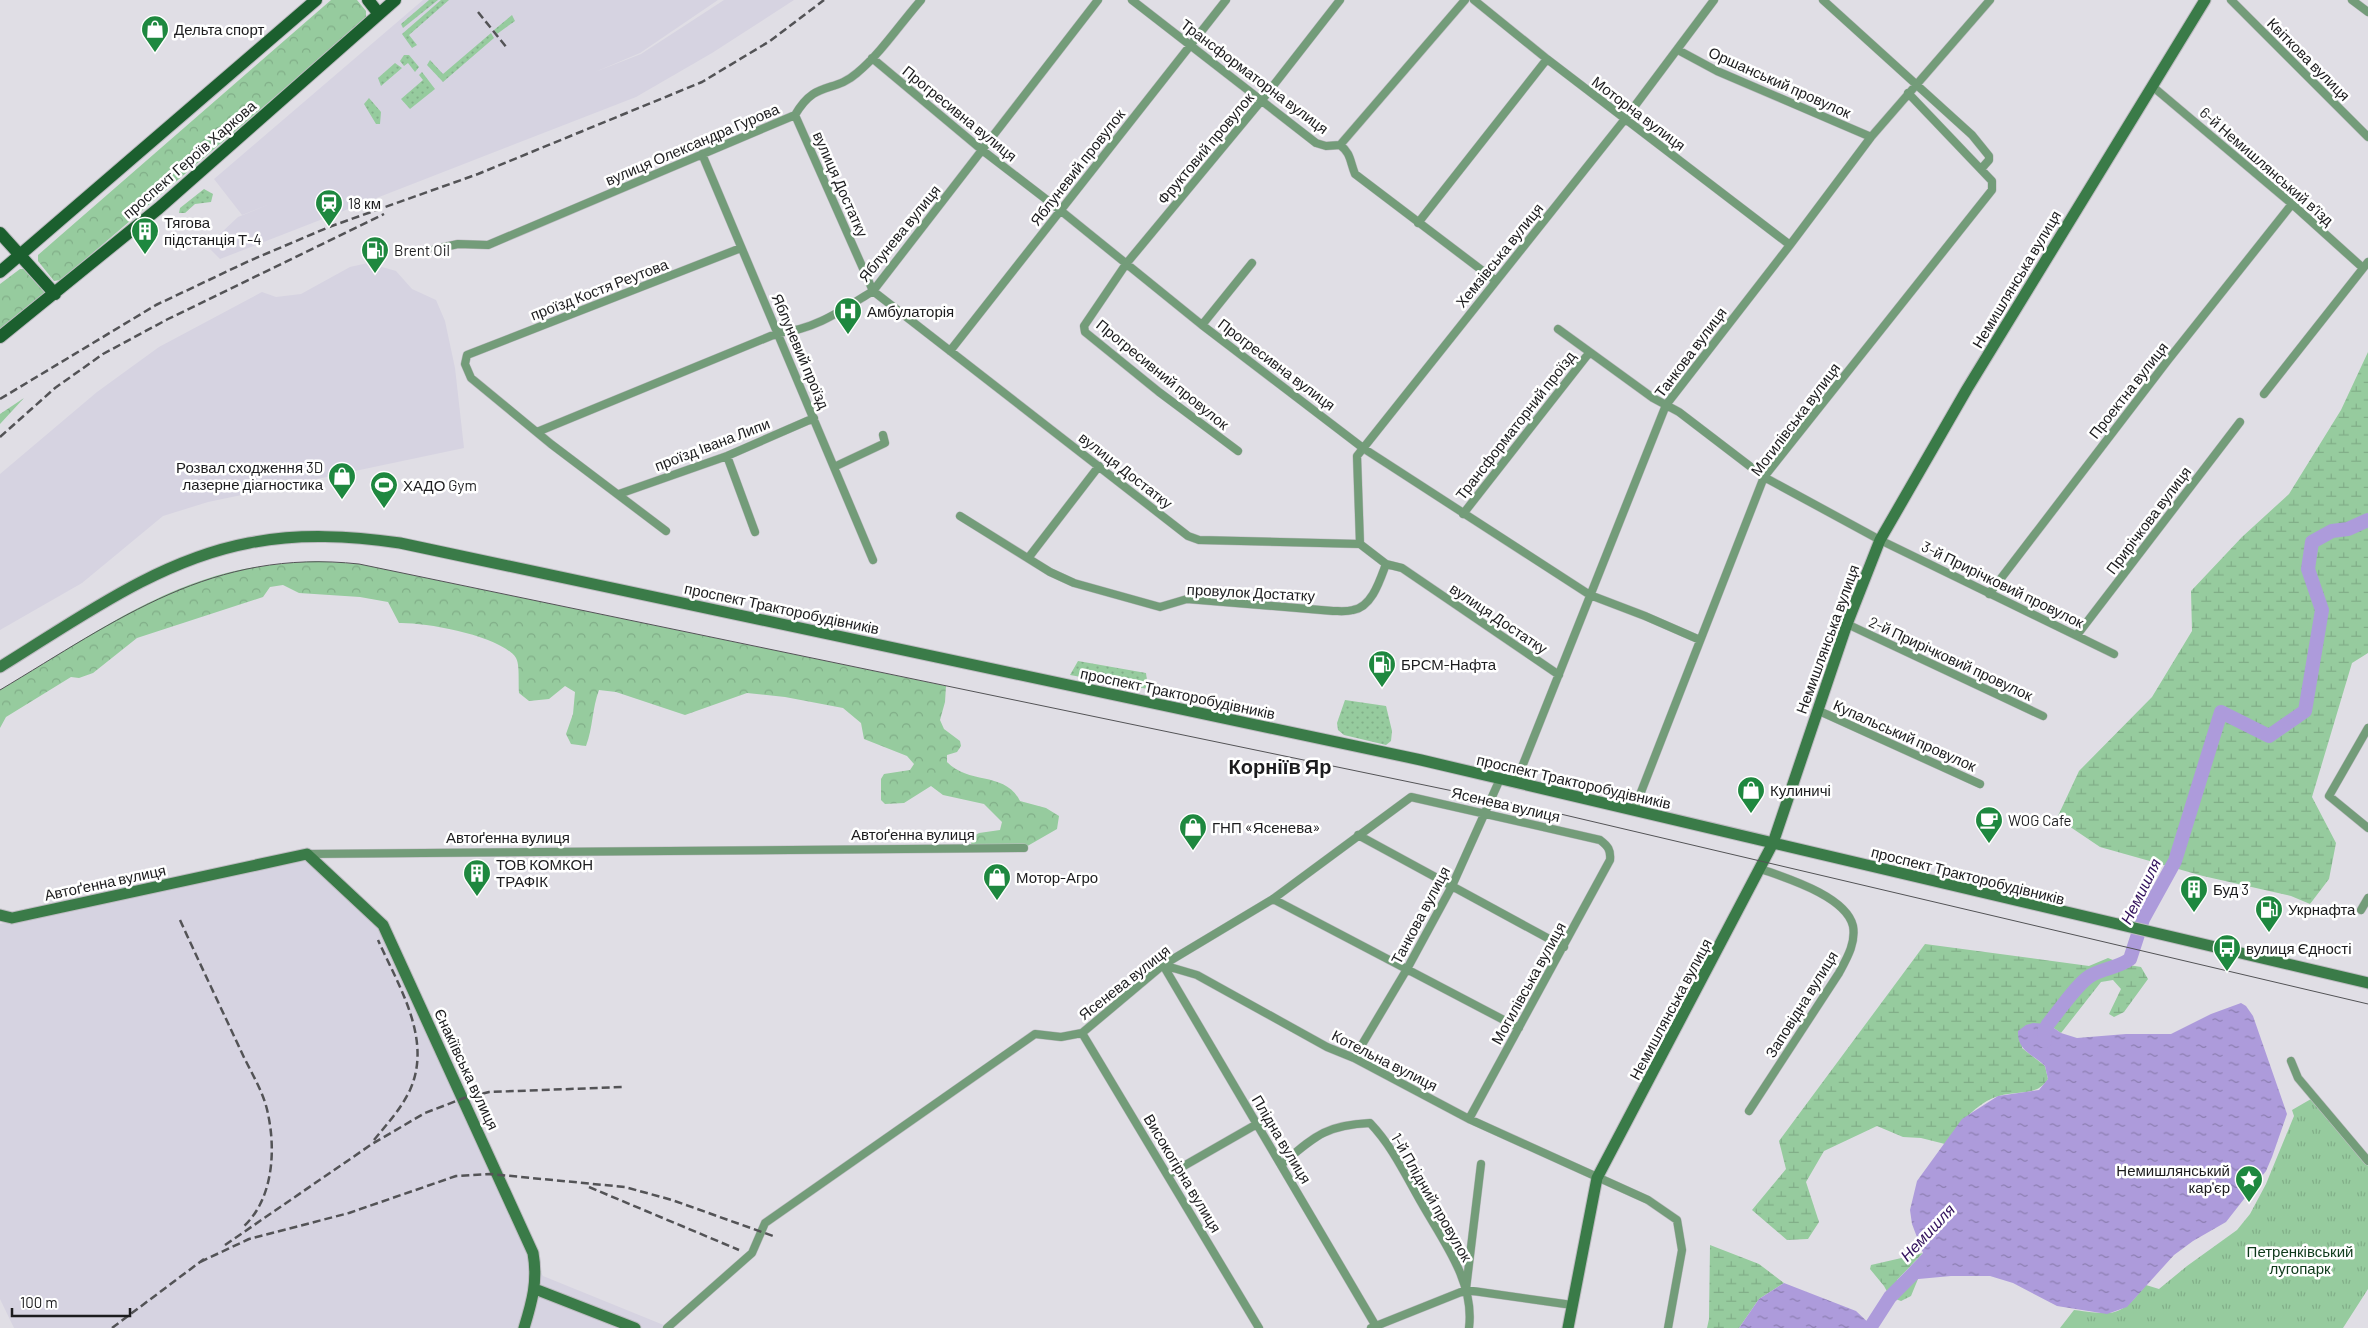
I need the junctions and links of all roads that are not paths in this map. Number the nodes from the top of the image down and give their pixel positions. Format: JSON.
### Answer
{"nodes":[{"id":1,"x":316,"y":0,"type":"edge"},
{"id":2,"x":368,"y":0,"type":"edge"},
{"id":3,"x":395,"y":0,"type":"edge"},
{"id":4,"x":920,"y":0,"type":"edge"},
{"id":5,"x":1098,"y":0,"type":"edge"},
{"id":6,"x":1132,"y":0,"type":"edge"},
{"id":7,"x":1226,"y":0,"type":"edge"},
{"id":8,"x":1340,"y":0,"type":"edge"},
{"id":9,"x":1465,"y":0,"type":"edge"},
{"id":10,"x":1474,"y":0,"type":"edge"},
{"id":11,"x":1714,"y":0,"type":"edge"},
{"id":12,"x":1824,"y":0,"type":"edge"},
{"id":13,"x":2205,"y":0,"type":"edge"},
{"id":14,"x":2231,"y":0,"type":"edge"},
{"id":15,"x":2352,"y":0,"type":"edge"},
{"id":16,"x":1987,"y":1,"type":"edge"},
{"id":17,"x":2368,"y":12,"type":"edge"},
{"id":18,"x":379,"y":14,"type":"junction"},
{"id":19,"x":1190,"y":45,"type":"junction"},
{"id":20,"x":1678,"y":50,"type":"junction"},
{"id":21,"x":872,"y":58,"type":"junction"},
{"id":22,"x":1547,"y":59,"type":"junction"},
{"id":23,"x":1917,"y":84,"type":"junction"},
{"id":24,"x":2152,"y":86,"type":"junction"},
{"id":25,"x":1908,"y":93,"type":"junction"},
{"id":26,"x":1262,"y":100,"type":"junction"},
{"id":27,"x":795,"y":115,"type":"junction"},
{"id":28,"x":1625,"y":119,"type":"junction"},
{"id":29,"x":1871,"y":137,"type":"junction"},
{"id":30,"x":2368,"y":138,"type":"edge"},
{"id":31,"x":1340,"y":145,"type":"junction"},
{"id":32,"x":982,"y":150,"type":"junction"},
{"id":33,"x":702,"y":154,"type":"junction"},
{"id":34,"x":1981,"y":168,"type":"junction"},
{"id":35,"x":2292,"y":204,"type":"junction"},
{"id":36,"x":1060,"y":210,"type":"junction"},
{"id":37,"x":1418,"y":223,"type":"junction"},
{"id":38,"x":0,"y":233,"type":"edge"},
{"id":39,"x":1790,"y":245,"type":"junction"},
{"id":40,"x":741,"y":248,"type":"junction"},
{"id":41,"x":435,"y":249,"type":"dead end"},
{"id":42,"x":21,"y":256,"type":"junction"},
{"id":43,"x":1252,"y":263,"type":"dead end"},
{"id":44,"x":1126,"y":264,"type":"junction"},
{"id":45,"x":2366,"y":265,"type":"edge"},
{"id":46,"x":0,"y":272,"type":"edge"},
{"id":47,"x":1496,"y":281,"type":"junction"},
{"id":48,"x":873,"y":291,"type":"junction"},
{"id":49,"x":54,"y":294,"type":"junction"},
{"id":50,"x":1202,"y":325,"type":"junction"},
{"id":51,"x":1558,"y":329,"type":"dead end"},
{"id":52,"x":778,"y":333,"type":"junction"},
{"id":53,"x":0,"y":337,"type":"edge"},
{"id":54,"x":950,"y":351,"type":"junction"},
{"id":55,"x":1589,"y":353,"type":"junction"},
{"id":56,"x":2264,"y":394,"type":"dead end"},
{"id":57,"x":1666,"y":405,"type":"junction"},
{"id":58,"x":814,"y":418,"type":"junction"},
{"id":59,"x":2240,"y":422,"type":"dead end"},
{"id":60,"x":537,"y":432,"type":"junction"},
{"id":61,"x":883,"y":435,"type":"dead end"},
{"id":62,"x":1363,"y":448,"type":"junction"},
{"id":63,"x":1238,"y":451,"type":"dead end"},
{"id":64,"x":727,"y":456,"type":"junction"},
{"id":65,"x":1099,"y":466,"type":"junction"},
{"id":66,"x":834,"y":467,"type":"junction"},
{"id":67,"x":1764,"y":477,"type":"junction"},
{"id":68,"x":619,"y":494,"type":"junction"},
{"id":69,"x":1463,"y":514,"type":"junction"},
{"id":70,"x":960,"y":516,"type":"dead end"},
{"id":71,"x":666,"y":531,"type":"dead end"},
{"id":72,"x":755,"y":532,"type":"dead end"},
{"id":73,"x":1880,"y":540,"type":"junction"},
{"id":74,"x":1360,"y":544,"type":"junction"},
{"id":75,"x":1029,"y":557,"type":"junction"},
{"id":76,"x":873,"y":560,"type":"dead end"},
{"id":77,"x":1386,"y":564,"type":"junction"},
{"id":78,"x":1989,"y":594,"type":"junction"},
{"id":79,"x":1590,"y":595,"type":"junction"},
{"id":80,"x":1847,"y":624,"type":"junction"},
{"id":81,"x":2077,"y":635,"type":"junction"},
{"id":82,"x":1700,"y":640,"type":"junction"},
{"id":83,"x":2114,"y":654,"type":"dead end"},
{"id":84,"x":0,"y":667,"type":"edge"},
{"id":85,"x":1559,"y":675,"type":"junction"},
{"id":86,"x":1817,"y":710,"type":"junction"},
{"id":87,"x":2043,"y":716,"type":"dead end"},
{"id":88,"x":2368,"y":728,"type":"edge"},
{"id":89,"x":1500,"y":779,"type":"junction"},
{"id":90,"x":1516,"y":782,"type":"junction"},
{"id":91,"x":1980,"y":784,"type":"dead end"},
{"id":92,"x":1634,"y":810,"type":"junction"},
{"id":93,"x":1484,"y":813,"type":"junction"},
{"id":94,"x":2368,"y":828,"type":"edge"},
{"id":95,"x":1358,"y":835,"type":"junction"},
{"id":96,"x":1773,"y":843,"type":"junction"},
{"id":97,"x":1024,"y":848,"type":"dead end"},
{"id":98,"x":306,"y":854,"type":"junction"},
{"id":99,"x":1610,"y":860,"type":"joint"},
{"id":100,"x":1761,"y":869,"type":"junction"},
{"id":101,"x":1452,"y":886,"type":"junction"},
{"id":102,"x":2368,"y":898,"type":"edge"},
{"id":103,"x":1273,"y":899,"type":"junction"},
{"id":104,"x":2361,"y":910,"type":"dead end"},
{"id":105,"x":0,"y":915,"type":"edge"},
{"id":106,"x":1564,"y":947,"type":"junction"},
{"id":107,"x":1163,"y":965,"type":"junction"},
{"id":108,"x":1407,"y":969,"type":"junction"},
{"id":109,"x":2368,"y":983,"type":"edge"},
{"id":110,"x":1519,"y":1028,"type":"junction"},
{"id":111,"x":1082,"y":1032,"type":"junction"},
{"id":112,"x":1354,"y":1058,"type":"junction"},
{"id":113,"x":2291,"y":1061,"type":"dead end"},
{"id":114,"x":1749,"y":1111,"type":"dead end"},
{"id":115,"x":1469,"y":1119,"type":"junction"},
{"id":116,"x":1257,"y":1124,"type":"junction"},
{"id":117,"x":2368,"y":1161,"type":"edge"},
{"id":118,"x":1282,"y":1164,"type":"junction"},
{"id":119,"x":1481,"y":1164,"type":"dead end"},
{"id":120,"x":1168,"y":1175,"type":"junction"},
{"id":121,"x":1597,"y":1178,"type":"junction"},
{"id":122,"x":535,"y":1289,"type":"junction"},
{"id":123,"x":1466,"y":1290,"type":"junction"},
{"id":124,"x":1572,"y":1305,"type":"junction"},
{"id":125,"x":1375,"y":1327,"type":"edge"},
{"id":126,"x":524,"y":1328,"type":"edge"},
{"id":127,"x":634,"y":1328,"type":"edge"},
{"id":128,"x":667,"y":1328,"type":"edge"},
{"id":129,"x":1259,"y":1328,"type":"edge"},
{"id":130,"x":1469,"y":1328,"type":"edge"},
{"id":131,"x":1568,"y":1328,"type":"edge"},
{"id":132,"x":1668,"y":1328,"type":"edge"}],
"edges":[{"from":1,"to":42,"type":"main road"},
{"from":2,"to":18,"type":"main road"},
{"from":3,"to":18,"type":"main road","name":"проспект Героїв Харкова"},
{"from":4,"to":21,"type":"street","name":"вулиця Олександра Гурова"},
{"from":5,"to":32,"type":"street","name":"Яблунева вулиця"},
{"from":6,"to":19,"type":"street","name":"Трансформаторна вулиця"},
{"from":7,"to":19,"type":"street","name":"Яблуневий провулок"},
{"from":8,"to":26,"type":"street","name":"Фруктовий провулок"},
{"from":9,"to":31,"type":"street"},
{"from":10,"to":22,"type":"street","name":"Моторна вулиця"},
{"from":11,"to":20,"type":"street","name":"Хемзівська вулиця"},
{"from":12,"to":23,"type":"street"},
{"from":13,"to":24,"type":"street","name":"Немишлянська вулиця"},
{"from":14,"to":30,"type":"street","name":"Квіткова вулиця"},
{"from":15,"to":17,"type":"street"},
{"from":16,"to":23,"type":"street","name":"Танкова вулиця"},
{"from":18,"to":49,"type":"main road","name":"проспект Героїв Харкова"},
{"from":19,"to":26,"type":"street","name":"Трансформаторна вулиця"},
{"from":19,"to":36,"type":"street","name":"Яблуневий провулок"},
{"from":20,"to":28,"type":"street","name":"Хемзівська вулиця"},
{"from":20,"to":29,"type":"street","name":"Оршанський провулок"},
{"from":21,"to":27,"type":"street","name":"вулиця Олександра Гурова"},
{"from":21,"to":32,"type":"street","name":"Прогресивна вулиця"},
{"from":22,"to":28,"type":"street","name":"Моторна вулиця"},
{"from":22,"to":37,"type":"street"},
{"from":23,"to":25,"type":"street","name":"Танкова вулиця"},
{"from":23,"to":34,"type":"street"},
{"from":24,"to":35,"type":"street","name":"6-й Немишлянський в’їзд"},
{"from":24,"to":73,"type":"street","name":"Немишлянська вулиця"},
{"from":25,"to":29,"type":"street","name":"Танкова вулиця"},
{"from":25,"to":34,"type":"street"},
{"from":26,"to":31,"type":"street","name":"Трансформаторна вулиця"},
{"from":26,"to":44,"type":"street","name":"Фруктовий провулок"},
{"from":27,"to":33,"type":"street","name":"вулиця Олександра Гурова"},
{"from":27,"to":48,"type":"street","name":"вулиця Достатку"},
{"from":28,"to":39,"type":"street","name":"Моторна вулиця"},
{"from":28,"to":47,"type":"street","name":"Хемзівська вулиця"},
{"from":29,"to":39,"type":"street","name":"Танкова вулиця"},
{"from":31,"to":37,"type":"street","name":"Трансформаторна вулиця"},
{"from":32,"to":36,"type":"street","name":"Прогресивна вулиця"},
{"from":32,"to":48,"type":"street","name":"Яблунева вулиця"},
{"from":33,"to":40,"type":"street","name":"Яблуневий проїзд"},
{"from":33,"to":41,"type":"street","name":"вулиця Олександра Гурова"},
{"from":34,"to":67,"type":"street","name":"Могилівська вулиця"},
{"from":35,"to":45,"type":"street","name":"6-й Немишлянський в’їзд"},
{"from":35,"to":78,"type":"street","name":"Проектна вулиця"},
{"from":36,"to":44,"type":"street","name":"Прогресивна вулиця"},
{"from":36,"to":54,"type":"street","name":"Яблуневий провулок"},
{"from":37,"to":47,"type":"street","name":"Трансформаторна вулиця"},
{"from":38,"to":42,"type":"main road"},
{"from":39,"to":57,"type":"street","name":"Танкова вулиця"},
{"from":40,"to":52,"type":"street","name":"Яблуневий проїзд"},
{"from":40,"to":60,"type":"street","name":"проїзд Костя Реутова"},
{"from":42,"to":46,"type":"main road"},
{"from":42,"to":49,"type":"main road"},
{"from":43,"to":50,"type":"street"},
{"from":44,"to":50,"type":"street","name":"Прогресивна вулиця"},
{"from":44,"to":63,"type":"street","name":"Прогресивний провулок"},
{"from":45,"to":56,"type":"street"},
{"from":47,"to":62,"type":"street","name":"Хемзівська вулиця"},
{"from":48,"to":52,"type":"street","name":"Яблунева вулиця"},
{"from":48,"to":54,"type":"street","name":"вулиця Достатку"},
{"from":49,"to":53,"type":"main road","name":"проспект Героїв Харкова"},
{"from":50,"to":62,"type":"street","name":"Прогресивна вулиця"},
{"from":51,"to":55,"type":"street"},
{"from":52,"to":58,"type":"street","name":"Яблуневий проїзд"},
{"from":52,"to":60,"type":"street","name":"Яблунева вулиця"},
{"from":54,"to":65,"type":"street","name":"вулиця Достатку"},
{"from":55,"to":57,"type":"street"},
{"from":55,"to":69,"type":"street","name":"Трансформаторний проїзд"},
{"from":57,"to":67,"type":"street"},
{"from":57,"to":79,"type":"street","name":"Танкова вулиця"},
{"from":58,"to":64,"type":"street","name":"проїзд Івана Липи"},
{"from":58,"to":66,"type":"street","name":"Яблуневий проїзд"},
{"from":59,"to":81,"type":"street","name":"Прирічкова вулиця"},
{"from":60,"to":68,"type":"street"},
{"from":61,"to":66,"type":"street"},
{"from":62,"to":69,"type":"street","name":"Прогресивна вулиця"},
{"from":62,"to":74,"type":"street","name":"Хемзівська вулиця"},
{"from":64,"to":68,"type":"street","name":"проїзд Івана Липи"},
{"from":64,"to":72,"type":"street"},
{"from":65,"to":74,"type":"street","name":"вулиця Достатку"},
{"from":65,"to":75,"type":"street"},
{"from":66,"to":76,"type":"street","name":"Яблуневий проїзд"},
{"from":67,"to":73,"type":"street"},
{"from":67,"to":82,"type":"street","name":"Могилівська вулиця"},
{"from":68,"to":71,"type":"street"},
{"from":69,"to":79,"type":"street","name":"Прогресивна вулиця"},
{"from":70,"to":75,"type":"street","name":"провулок Достатку"},
{"from":73,"to":78,"type":"street","name":"3-й Прирічковий провулок"},
{"from":73,"to":80,"type":"street","name":"Немишлянська вулиця"},
{"from":74,"to":77,"type":"street","name":"вулиця Достатку"},
{"from":75,"to":77,"type":"street","name":"провулок Достатку"},
{"from":77,"to":85,"type":"street","name":"вулиця Достатку"},
{"from":78,"to":81,"type":"street","name":"3-й Прирічковий провулок"},
{"from":79,"to":82,"type":"street","name":"Прогресивна вулиця"},
{"from":79,"to":85,"type":"street","name":"Танкова вулиця"},
{"from":80,"to":86,"type":"street","name":"Немишлянська вулиця"},
{"from":80,"to":87,"type":"street","name":"2-й Прирічковий провулок"},
{"from":81,"to":83,"type":"street","name":"3-й Прирічковий провулок"},
{"from":82,"to":92,"type":"street","name":"Могилівська вулиця"},
{"from":84,"to":89,"type":"street","name":"проспект Тракторобудівників"},
{"from":85,"to":90,"type":"street","name":"Танкова вулиця"},
{"from":86,"to":91,"type":"street","name":"Купальський провулок"},
{"from":86,"to":96,"type":"street","name":"Немишлянська вулиця"},
{"from":88,"to":94,"type":"street"},
{"from":89,"to":90,"type":"street","name":"проспект Тракторобудівників"},
{"from":89,"to":93,"type":"street","name":"Танкова вулиця"},
{"from":90,"to":92,"type":"street","name":"проспект Тракторобудівників"},
{"from":92,"to":96,"type":"street","name":"проспект Тракторобудівників"},
{"from":93,"to":95,"type":"street","name":"Ясенева вулиця"},
{"from":93,"to":99,"type":"street","name":"Ясенева вулиця"},
{"from":93,"to":101,"type":"street","name":"Танкова вулиця"},
{"from":95,"to":101,"type":"street"},
{"from":95,"to":103,"type":"street","name":"Ясенева вулиця"},
{"from":96,"to":100,"type":"street","name":"Немишлянська вулиця"},
{"from":96,"to":109,"type":"street","name":"проспект Тракторобудівників"},
{"from":97,"to":98,"type":"street","name":"Автоґенна вулиця"},
{"from":98,"to":105,"type":"street","name":"Автоґенна вулиця"},
{"from":98,"to":122,"type":"street","name":"Єнакіївська вулиця"},
{"from":99,"to":106,"type":"street","name":"Могилівська вулиця"},
{"from":100,"to":114,"type":"street","name":"Заповідна вулиця"},
{"from":100,"to":121,"type":"street","name":"Немишлянська вулиця"},
{"from":101,"to":106,"type":"street"},
{"from":101,"to":108,"type":"street","name":"Танкова вулиця"},
{"from":102,"to":104,"type":"street"},
{"from":103,"to":107,"type":"street","name":"Ясенева вулиця"},
{"from":103,"to":108,"type":"street"},
{"from":106,"to":110,"type":"street","name":"Могилівська вулиця"},
{"from":107,"to":111,"type":"street","name":"Ясенева вулиця"},
{"from":107,"to":112,"type":"street","name":"Котельна вулиця"},
{"from":107,"to":116,"type":"street","name":"Плідна вулиця"},
{"from":108,"to":110,"type":"street"},
{"from":108,"to":112,"type":"street","name":"Танкова вулиця"},
{"from":110,"to":115,"type":"street","name":"Могилівська вулиця"},
{"from":111,"to":120,"type":"street","name":"Високогірна вулиця"},
{"from":111,"to":128,"type":"street","name":"Ясенева вулиця"},
{"from":112,"to":115,"type":"street","name":"Котельна вулиця"},
{"from":113,"to":117,"type":"street"},
{"from":115,"to":121,"type":"street","name":"Котельна вулиця"},
{"from":116,"to":118,"type":"street","name":"Плідна вулиця"},
{"from":116,"to":120,"type":"street"},
{"from":118,"to":123,"type":"street","name":"1-й Плідний провулок"},
{"from":118,"to":125,"type":"street","name":"Плідна вулиця"},
{"from":119,"to":123,"type":"street"},
{"from":120,"to":129,"type":"street","name":"Високогірна вулиця"},
{"from":121,"to":124,"type":"street","name":"Немишлянська вулиця"},
{"from":121,"to":132,"type":"street"},
{"from":122,"to":126,"type":"street","name":"Єнакіївська вулиця"},
{"from":122,"to":127,"type":"street"},
{"from":123,"to":124,"type":"street"},
{"from":123,"to":125,"type":"street"},
{"from":123,"to":130,"type":"street","name":"1-й Плідний провулок"},
{"from":124,"to":131,"type":"street","name":"Немишлянська вулиця"}]}
